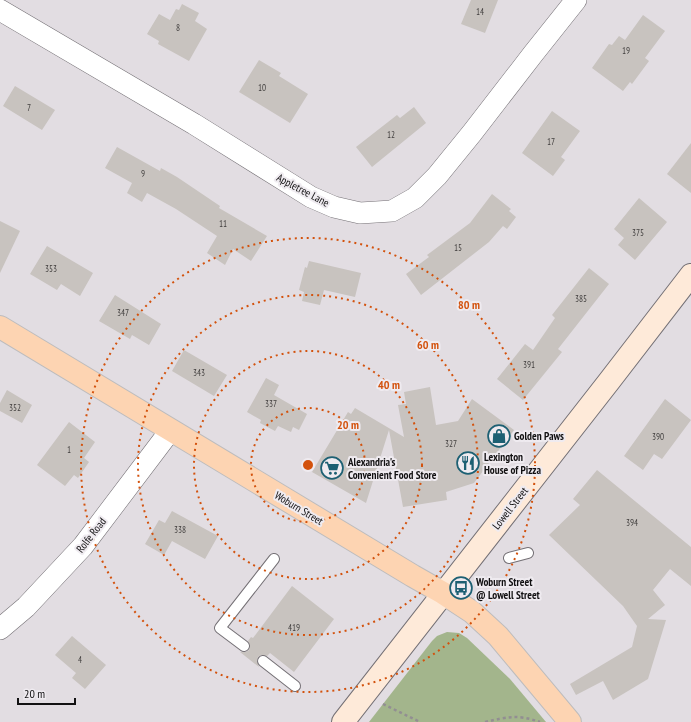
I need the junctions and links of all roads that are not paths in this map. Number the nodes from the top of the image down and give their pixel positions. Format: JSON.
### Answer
{"nodes":[{"id":1,"x":576,"y":0,"type":"edge"},
{"id":2,"x":0,"y":10,"type":"edge"},
{"id":3,"x":691,"y":275,"type":"edge"},
{"id":4,"x":0,"y":327,"type":"edge"},
{"id":5,"x":170,"y":431,"type":"junction"},
{"id":6,"x":528,"y":553,"type":"dead end"},
{"id":7,"x":274,"y":558,"type":"dead end"},
{"id":8,"x":509,"y":558,"type":"dead end"},
{"id":9,"x":444,"y":593,"type":"junction"},
{"id":10,"x":0,"y":629,"type":"edge"},
{"id":11,"x":244,"y":646,"type":"dead end"},
{"id":12,"x":263,"y":661,"type":"dead end"},
{"id":13,"x":295,"y":686,"type":"dead end"},
{"id":14,"x":343,"y":722,"type":"edge"},
{"id":15,"x":570,"y":722,"type":"edge"}],
"edges":[{"from":1,"to":2,"type":"street","name":"Appletree Lane"},
{"from":3,"to":9,"type":"main road","name":"Lowell Street"},
{"from":4,"to":5,"type":"main road","name":"Woburn Street"},
{"from":5,"to":9,"type":"main road","name":"Woburn Street"},
{"from":5,"to":10,"type":"street","name":"Rolfe Road"},
{"from":6,"to":8,"type":"lane"},
{"from":7,"to":11,"type":"lane"},
{"from":9,"to":14,"type":"main road","name":"Lowell Street"},
{"from":9,"to":15,"type":"main road","name":"Woburn Street"},
{"from":12,"to":13,"type":"lane"}]}
